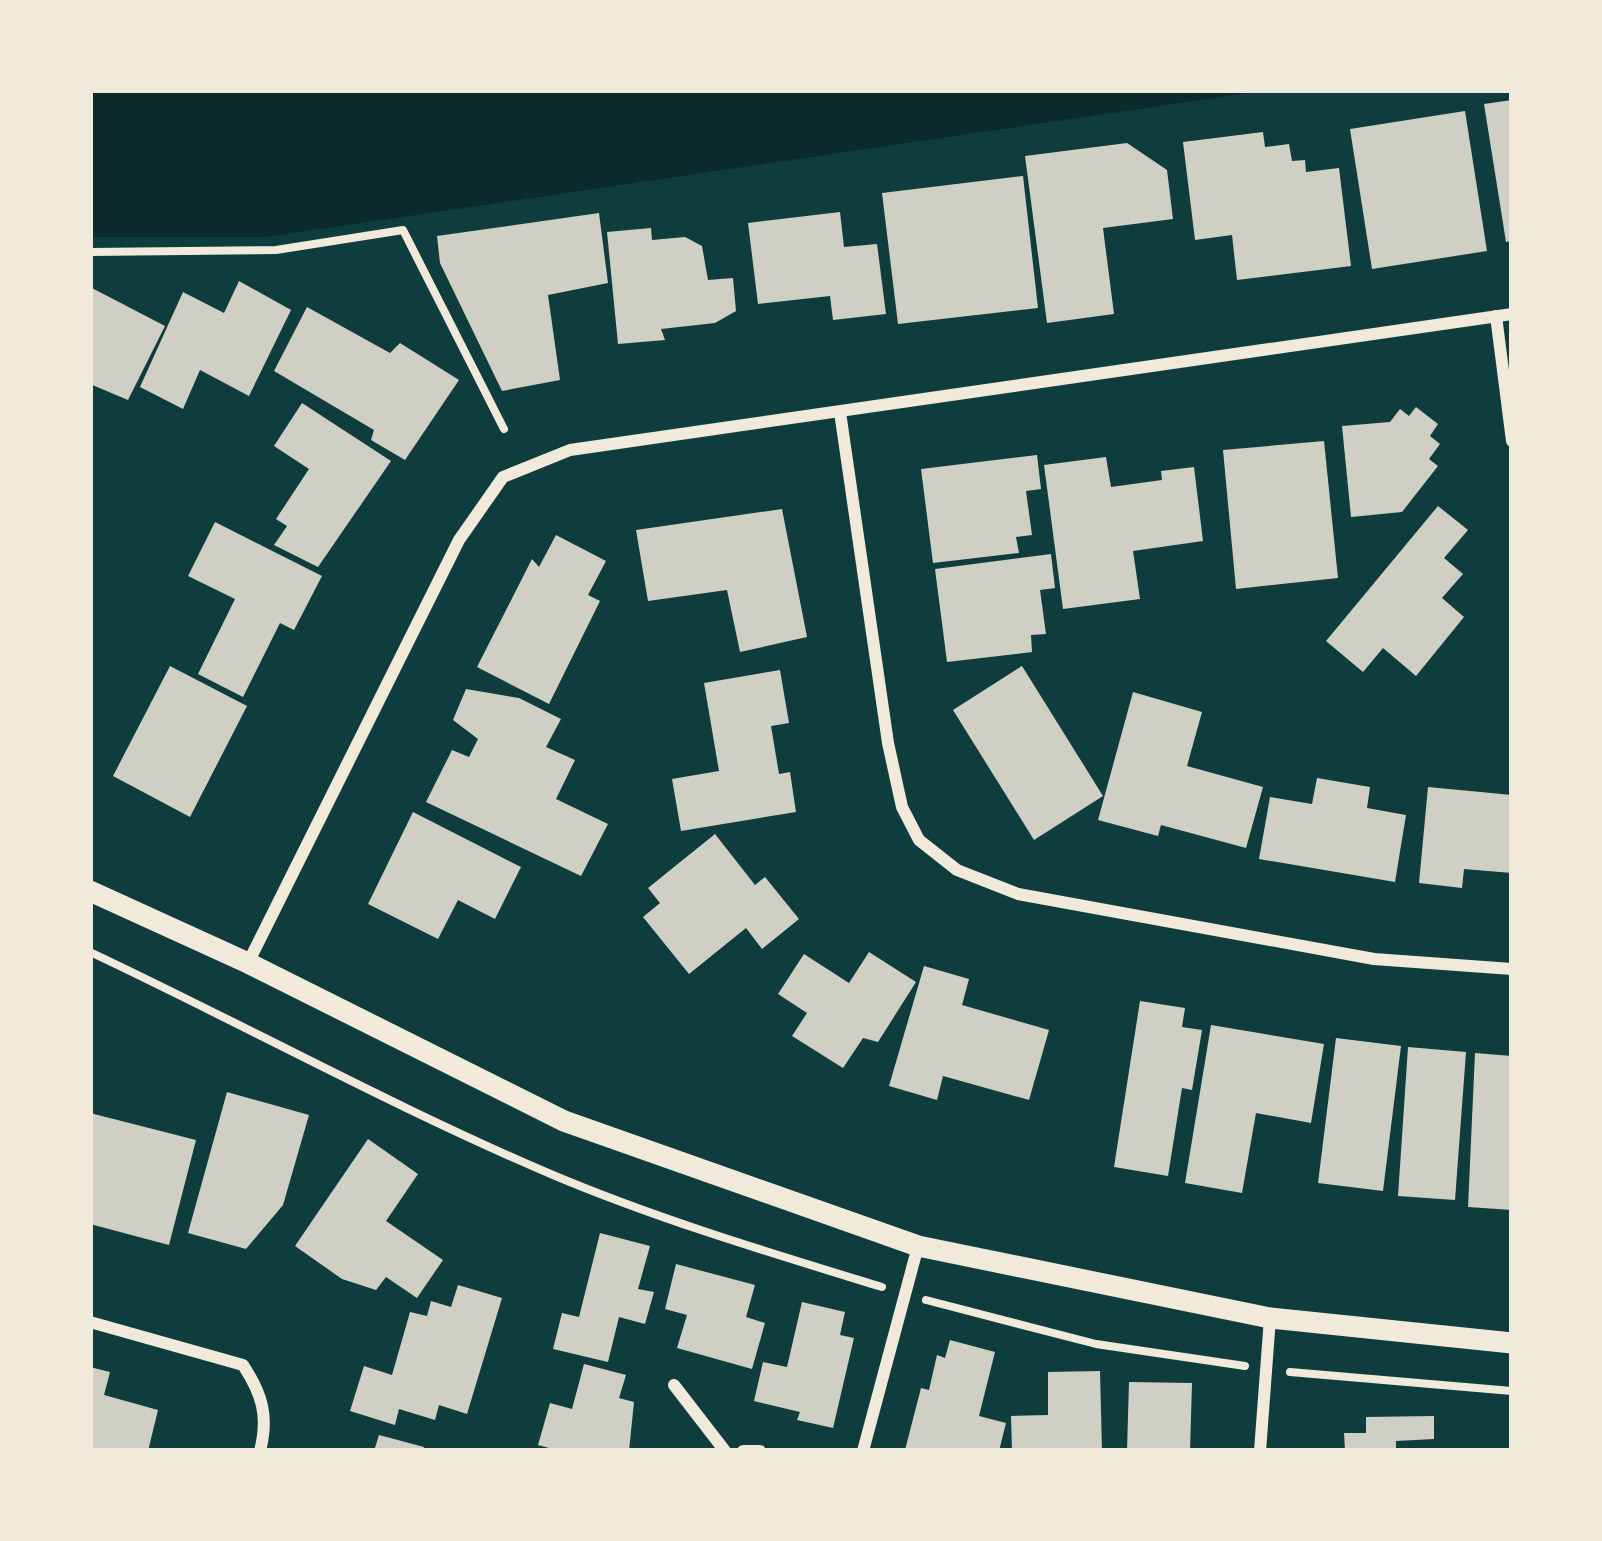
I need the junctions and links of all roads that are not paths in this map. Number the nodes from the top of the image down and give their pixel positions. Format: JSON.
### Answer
{"nodes":[{"id":1,"x":1512,"y":314,"type":"edge"},
{"id":2,"x":1496,"y":316,"type":"junction"},
{"id":3,"x":839,"y":412,"type":"junction"},
{"id":4,"x":1512,"y":441,"type":"edge"},
{"id":5,"x":90,"y":891,"type":"edge"},
{"id":6,"x":248,"y":963,"type":"junction"},
{"id":7,"x":1512,"y":969,"type":"edge"},
{"id":8,"x":918,"y":1246,"type":"junction"},
{"id":9,"x":1270,"y":1318,"type":"junction"},
{"id":10,"x":90,"y":1322,"type":"edge"},
{"id":11,"x":1512,"y":1343,"type":"edge"},
{"id":12,"x":674,"y":1385,"type":"dead end"},
{"id":13,"x":260,"y":1451,"type":"edge"},
{"id":14,"x":725,"y":1451,"type":"edge"},
{"id":15,"x":742,"y":1451,"type":"edge"},
{"id":16,"x":760,"y":1451,"type":"edge"},
{"id":17,"x":863,"y":1451,"type":"edge"},
{"id":18,"x":1260,"y":1451,"type":"edge"}],
"edges":[{"from":1,"to":2,"type":"street"},
{"from":2,"to":3,"type":"street"},
{"from":2,"to":4,"type":"street"},
{"from":3,"to":6,"type":"street"},
{"from":3,"to":7,"type":"street"},
{"from":5,"to":6,"type":"street"},
{"from":6,"to":8,"type":"street"},
{"from":8,"to":9,"type":"street"},
{"from":8,"to":17,"type":"street"},
{"from":9,"to":11,"type":"street"},
{"from":9,"to":18,"type":"street"},
{"from":10,"to":13,"type":"street"},
{"from":12,"to":14,"type":"street"},
{"from":15,"to":16,"type":"street"}]}
